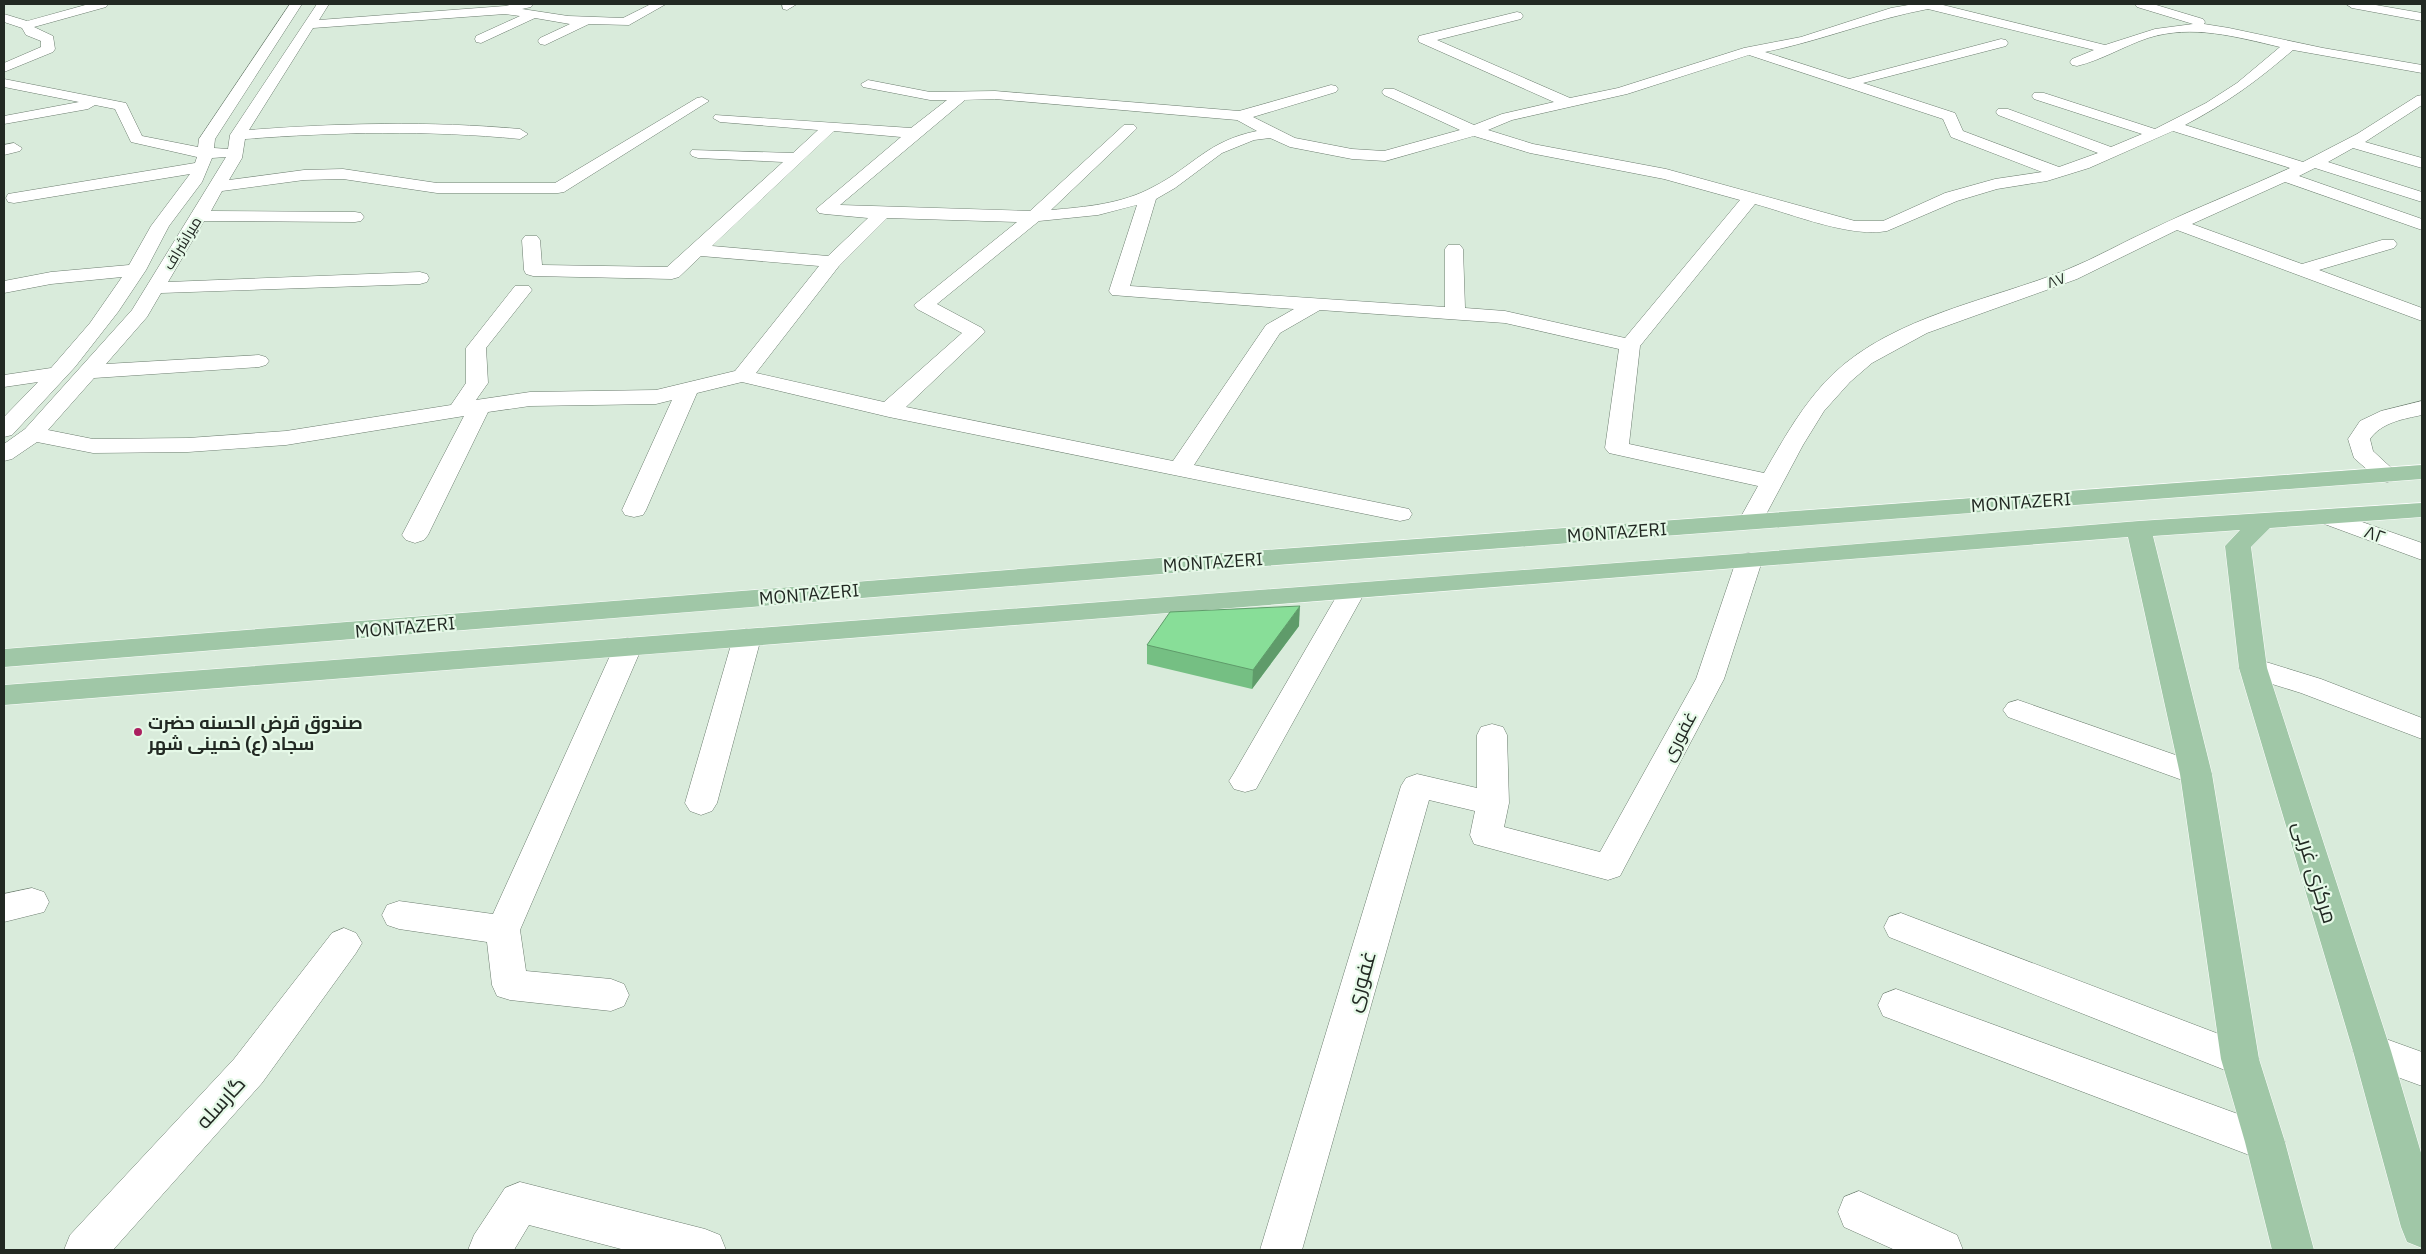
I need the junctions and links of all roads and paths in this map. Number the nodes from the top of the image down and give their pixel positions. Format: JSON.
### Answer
{"nodes":[{"id":1,"x":102,"y":4,"type":"edge"},
{"id":2,"x":296,"y":4,"type":"edge"},
{"id":3,"x":323,"y":4,"type":"edge"},
{"id":4,"x":660,"y":4,"type":"edge"},
{"id":5,"x":1931,"y":4,"type":"edge"},
{"id":6,"x":2141,"y":4,"type":"edge"},
{"id":7,"x":2352,"y":4,"type":"edge"},
{"id":8,"x":2371,"y":7,"type":"junction"},
{"id":9,"x":531,"y":9,"type":"edge"},
{"id":10,"x":2345,"y":15,"type":"dead end"},
{"id":11,"x":1517,"y":16,"type":"dead end"},
{"id":12,"x":2422,"y":17,"type":"edge"},
{"id":13,"x":4,"y":18,"type":"edge"},
{"id":14,"x":586,"y":20,"type":"junction"},
{"id":15,"x":27,"y":25,"type":"junction"},
{"id":16,"x":309,"y":25,"type":"junction"},
{"id":17,"x":2224,"y":30,"type":"junction"},
{"id":18,"x":481,"y":38,"type":"dead end"},
{"id":19,"x":545,"y":41,"type":"dead end"},
{"id":20,"x":2001,"y":43,"type":"dead end"},
{"id":21,"x":2290,"y":46,"type":"junction"},
{"id":22,"x":2108,"y":50,"type":"junction"},
{"id":23,"x":1749,"y":51,"type":"junction"},
{"id":24,"x":2077,"y":62,"type":"dead end"},
{"id":25,"x":4,"y":68,"type":"edge"},
{"id":26,"x":2422,"y":69,"type":"edge"},
{"id":27,"x":4,"y":83,"type":"edge"},
{"id":28,"x":1848,"y":83,"type":"junction"},
{"id":29,"x":868,"y":84,"type":"dead end"},
{"id":30,"x":1331,"y":89,"type":"dead end"},
{"id":31,"x":1389,"y":92,"type":"dead end"},
{"id":32,"x":2039,"y":96,"type":"dead end"},
{"id":33,"x":960,"y":97,"type":"junction"},
{"id":34,"x":2422,"y":99,"type":"edge"},
{"id":35,"x":702,"y":101,"type":"dead end"},
{"id":36,"x":102,"y":102,"type":"junction"},
{"id":37,"x":1568,"y":103,"type":"junction"},
{"id":38,"x":2003,"y":112,"type":"dead end"},
{"id":39,"x":1240,"y":116,"type":"junction"},
{"id":40,"x":720,"y":118,"type":"dead end"},
{"id":41,"x":4,"y":120,"type":"edge"},
{"id":42,"x":830,"y":126,"type":"junction"},
{"id":43,"x":2172,"y":126,"type":"junction"},
{"id":44,"x":1129,"y":128,"type":"dead end"},
{"id":45,"x":1474,"y":131,"type":"junction"},
{"id":46,"x":1271,"y":133,"type":"junction"},
{"id":47,"x":520,"y":134,"type":"dead end"},
{"id":48,"x":914,"y":134,"type":"junction"},
{"id":49,"x":2156,"y":134,"type":"junction"},
{"id":50,"x":238,"y":135,"type":"junction"},
{"id":51,"x":2351,"y":143,"type":"junction"},
{"id":52,"x":234,"y":153,"type":"junction"},
{"id":53,"x":698,"y":153,"type":"dead end"},
{"id":54,"x":2112,"y":153,"type":"junction"},
{"id":55,"x":795,"y":158,"type":"junction"},
{"id":56,"x":203,"y":160,"type":"junction"},
{"id":57,"x":2422,"y":163,"type":"edge"},
{"id":58,"x":2308,"y":164,"type":"junction"},
{"id":59,"x":2057,"y":172,"type":"junction"},
{"id":60,"x":2283,"y":176,"type":"junction"},
{"id":61,"x":216,"y":187,"type":"junction"},
{"id":62,"x":1148,"y":196,"type":"junction"},
{"id":63,"x":2422,"y":197,"type":"edge"},
{"id":64,"x":14,"y":198,"type":"dead end"},
{"id":65,"x":1751,"y":198,"type":"junction"},
{"id":66,"x":883,"y":213,"type":"junction"},
{"id":67,"x":199,"y":216,"type":"junction"},
{"id":68,"x":1035,"y":216,"type":"junction"},
{"id":69,"x":355,"y":217,"type":"dead end"},
{"id":70,"x":2177,"y":224,"type":"junction"},
{"id":71,"x":2422,"y":225,"type":"edge"},
{"id":72,"x":532,"y":240,"type":"dead end"},
{"id":73,"x":2388,"y":244,"type":"dead end"},
{"id":74,"x":1454,"y":249,"type":"dead end"},
{"id":75,"x":697,"y":250,"type":"junction"},
{"id":76,"x":832,"y":262,"type":"junction"},
{"id":77,"x":137,"y":270,"type":"junction"},
{"id":78,"x":2301,"y":270,"type":"junction"},
{"id":79,"x":420,"y":278,"type":"dead end"},
{"id":80,"x":4,"y":287,"type":"edge"},
{"id":81,"x":155,"y":288,"type":"junction"},
{"id":82,"x":522,"y":290,"type":"dead end"},
{"id":83,"x":1317,"y":304,"type":"junction"},
{"id":84,"x":1455,"y":313,"type":"junction"},
{"id":85,"x":2422,"y":315,"type":"edge"},
{"id":86,"x":1630,"y":345,"type":"junction"},
{"id":87,"x":259,"y":361,"type":"dead end"},
{"id":88,"x":87,"y":372,"type":"junction"},
{"id":89,"x":58,"y":373,"type":"junction"},
{"id":90,"x":742,"y":376,"type":"junction"},
{"id":91,"x":4,"y":382,"type":"edge"},
{"id":92,"x":688,"y":389,"type":"junction"},
{"id":93,"x":470,"y":408,"type":"junction"},
{"id":94,"x":2422,"y":408,"type":"edge"},
{"id":95,"x":889,"y":410,"type":"junction"},
{"id":96,"x":4,"y":430,"type":"edge"},
{"id":97,"x":33,"y":434,"type":"junction"},
{"id":98,"x":4,"y":454,"type":"edge"},
{"id":99,"x":1179,"y":469,"type":"junction"},
{"id":100,"x":2422,"y":472,"type":"edge"},
{"id":101,"x":2387,"y":474,"type":"junction"},
{"id":102,"x":1773,"y":482,"type":"junction"},
{"id":103,"x":634,"y":510,"type":"dead end"},
{"id":104,"x":2422,"y":510,"type":"edge"},
{"id":105,"x":1400,"y":514,"type":"dead end"},
{"id":106,"x":2328,"y":517,"type":"junction"},
{"id":107,"x":1750,"y":522,"type":"junction"},
{"id":108,"x":2262,"y":522,"type":"junction"},
{"id":109,"x":2139,"y":529,"type":"junction"},
{"id":110,"x":415,"y":535,"type":"dead end"},
{"id":111,"x":2422,"y":552,"type":"edge"},
{"id":112,"x":1749,"y":561,"type":"junction"},
{"id":113,"x":1352,"y":592,"type":"junction"},
{"id":114,"x":747,"y":638,"type":"junction"},
{"id":115,"x":146,"y":647,"type":"junction"},
{"id":116,"x":628,"y":647,"type":"junction"},
{"id":117,"x":4,"y":658,"type":"edge"},
{"id":118,"x":2253,"y":668,"type":"junction"},
{"id":119,"x":123,"y":685,"type":"junction"},
{"id":120,"x":4,"y":695,"type":"edge"},
{"id":121,"x":2018,"y":710,"type":"dead end"},
{"id":122,"x":2422,"y":729,"type":"edge"},
{"id":123,"x":1492,"y":735,"type":"dead end"},
{"id":124,"x":2196,"y":774,"type":"junction"},
{"id":125,"x":1245,"y":781,"type":"dead end"},
{"id":126,"x":701,"y":803,"type":"dead end"},
{"id":127,"x":1493,"y":803,"type":"junction"},
{"id":128,"x":398,"y":914,"type":"dead end"},
{"id":129,"x":1901,"y":927,"type":"dead end"},
{"id":130,"x":504,"y":930,"type":"junction"},
{"id":131,"x":344,"y":943,"type":"dead end"},
{"id":132,"x":611,"y":995,"type":"dead end"},
{"id":133,"x":1896,"y":1005,"type":"dead end"},
{"id":134,"x":2372,"y":1052,"type":"junction"},
{"id":135,"x":2240,"y":1059,"type":"junction"},
{"id":136,"x":2422,"y":1069,"type":"edge"},
{"id":137,"x":2265,"y":1142,"type":"junction"},
{"id":138,"x":1859,"y":1212,"type":"dead end"},
{"id":139,"x":2422,"y":1227,"type":"edge"},
{"id":140,"x":85,"y":1250,"type":"edge"},
{"id":141,"x":489,"y":1250,"type":"edge"},
{"id":142,"x":705,"y":1250,"type":"edge"},
{"id":143,"x":1280,"y":1250,"type":"edge"},
{"id":144,"x":1942,"y":1250,"type":"edge"},
{"id":145,"x":2294,"y":1250,"type":"edge"}],
"edges":[{"from":1,"to":15,"type":"street"},
{"from":2,"to":56,"type":"street","name":"میراشراف"},
{"from":3,"to":16,"type":"street","name":"میراشراف"},
{"from":4,"to":14,"type":"street"},
{"from":5,"to":22,"type":"street"},
{"from":5,"to":23,"type":"street"},
{"from":6,"to":17,"type":"street"},
{"from":7,"to":8,"type":"street"},
{"from":8,"to":10,"type":"street"},
{"from":8,"to":12,"type":"street"},
{"from":9,"to":14,"type":"street"},
{"from":9,"to":16,"type":"street"},
{"from":9,"to":18,"type":"street"},
{"from":11,"to":37,"type":"street"},
{"from":13,"to":15,"type":"street"},
{"from":14,"to":19,"type":"street"},
{"from":15,"to":25,"type":"street"},
{"from":16,"to":50,"type":"street","name":"میراشراف"},
{"from":17,"to":21,"type":"street"},
{"from":17,"to":22,"type":"street"},
{"from":20,"to":28,"type":"street"},
{"from":21,"to":26,"type":"street"},
{"from":21,"to":43,"type":"street"},
{"from":22,"to":24,"type":"street"},
{"from":23,"to":28,"type":"street"},
{"from":23,"to":37,"type":"street"},
{"from":27,"to":36,"type":"street"},
{"from":28,"to":59,"type":"street"},
{"from":29,"to":33,"type":"street"},
{"from":30,"to":39,"type":"street"},
{"from":31,"to":45,"type":"street"},
{"from":32,"to":49,"type":"street"},
{"from":33,"to":39,"type":"street"},
{"from":33,"to":48,"type":"street"},
{"from":34,"to":51,"type":"street","name":"۸۷"},
{"from":35,"to":61,"type":"street"},
{"from":36,"to":41,"type":"street"},
{"from":36,"to":56,"type":"street"},
{"from":37,"to":45,"type":"street"},
{"from":38,"to":54,"type":"street"},
{"from":39,"to":46,"type":"street"},
{"from":40,"to":42,"type":"street"},
{"from":42,"to":48,"type":"street"},
{"from":42,"to":55,"type":"street"},
{"from":43,"to":49,"type":"street"},
{"from":43,"to":58,"type":"street"},
{"from":44,"to":68,"type":"street"},
{"from":45,"to":46,"type":"street"},
{"from":45,"to":65,"type":"street"},
{"from":46,"to":62,"type":"street"},
{"from":47,"to":50,"type":"street"},
{"from":48,"to":66,"type":"street"},
{"from":49,"to":54,"type":"street"},
{"from":50,"to":52,"type":"street","name":"میراشراف"},
{"from":51,"to":57,"type":"street"},
{"from":51,"to":58,"type":"street","name":"۸۷"},
{"from":52,"to":56,"type":"street"},
{"from":52,"to":61,"type":"street","name":"میراشراف"},
{"from":53,"to":55,"type":"street"},
{"from":54,"to":59,"type":"street"},
{"from":55,"to":75,"type":"street"},
{"from":56,"to":64,"type":"street"},
{"from":56,"to":77,"type":"street","name":"میراشراف"},
{"from":58,"to":60,"type":"street","name":"۸۷"},
{"from":58,"to":63,"type":"street"},
{"from":59,"to":65,"type":"street"},
{"from":60,"to":70,"type":"street","name":"۸۷"},
{"from":60,"to":71,"type":"street"},
{"from":61,"to":67,"type":"street","name":"میراشراف"},
{"from":62,"to":68,"type":"street"},
{"from":62,"to":83,"type":"street"},
{"from":65,"to":86,"type":"street"},
{"from":66,"to":68,"type":"street"},
{"from":66,"to":76,"type":"street"},
{"from":67,"to":69,"type":"street"},
{"from":67,"to":81,"type":"street","name":"میراشراف"},
{"from":68,"to":95,"type":"street"},
{"from":70,"to":78,"type":"street"},
{"from":70,"to":102,"type":"street","name":"۸۷"},
{"from":72,"to":75,"type":"street"},
{"from":73,"to":78,"type":"street"},
{"from":74,"to":84,"type":"street"},
{"from":75,"to":76,"type":"street"},
{"from":76,"to":90,"type":"street"},
{"from":77,"to":80,"type":"street"},
{"from":77,"to":89,"type":"street","name":"میراشراف"},
{"from":78,"to":85,"type":"street"},
{"from":79,"to":81,"type":"street"},
{"from":81,"to":88,"type":"street","name":"میراشراف"},
{"from":82,"to":93,"type":"street"},
{"from":83,"to":84,"type":"street"},
{"from":83,"to":99,"type":"street"},
{"from":84,"to":86,"type":"street"},
{"from":86,"to":102,"type":"street"},
{"from":87,"to":88,"type":"street"},
{"from":88,"to":97,"type":"street","name":"میراشراف"},
{"from":89,"to":91,"type":"street"},
{"from":89,"to":96,"type":"street","name":"میراشراف"},
{"from":90,"to":92,"type":"street"},
{"from":90,"to":95,"type":"street"},
{"from":92,"to":93,"type":"street"},
{"from":92,"to":103,"type":"street"},
{"from":93,"to":97,"type":"street"},
{"from":93,"to":110,"type":"street"},
{"from":94,"to":101,"type":"street"},
{"from":95,"to":99,"type":"street"},
{"from":97,"to":98,"type":"street","name":"میراشراف"},
{"from":99,"to":105,"type":"street"},
{"from":100,"to":101,"type":"main road","name":"MONTAZERI"},
{"from":101,"to":107,"type":"main road","name":"MONTAZERI"},
{"from":102,"to":107,"type":"street","name":"۸۷"},
{"from":104,"to":106,"type":"main road","name":"MONTAZERI"},
{"from":106,"to":108,"type":"main road","name":"MONTAZERI"},
{"from":106,"to":111,"type":"street","name":"۸۲"},
{"from":107,"to":115,"type":"main road","name":"MONTAZERI"},
{"from":108,"to":109,"type":"main road","name":"MONTAZERI"},
{"from":108,"to":118,"type":"main road","name":"مرکزی غربی"},
{"from":109,"to":112,"type":"main road","name":"MONTAZERI"},
{"from":109,"to":124,"type":"main road"},
{"from":112,"to":113,"type":"main road","name":"MONTAZERI"},
{"from":112,"to":127,"type":"street","name":"غفوری"},
{"from":113,"to":114,"type":"main road","name":"MONTAZERI"},
{"from":113,"to":125,"type":"street"},
{"from":114,"to":116,"type":"main road","name":"MONTAZERI"},
{"from":114,"to":126,"type":"street"},
{"from":115,"to":117,"type":"main road","name":"MONTAZERI"},
{"from":115,"to":119,"type":"main road"},
{"from":116,"to":119,"type":"main road","name":"MONTAZERI"},
{"from":116,"to":130,"type":"street"},
{"from":118,"to":122,"type":"street"},
{"from":118,"to":134,"type":"main road","name":"مرکزی غربی"},
{"from":119,"to":120,"type":"main road","name":"MONTAZERI"},
{"from":121,"to":124,"type":"street"},
{"from":123,"to":127,"type":"street","name":"غفوری"},
{"from":124,"to":135,"type":"main road"},
{"from":127,"to":143,"type":"street","name":"غفوری"},
{"from":128,"to":130,"type":"street"},
{"from":129,"to":135,"type":"street"},
{"from":130,"to":132,"type":"street"},
{"from":131,"to":140,"type":"street","name":"گارسله"},
{"from":133,"to":137,"type":"street"},
{"from":134,"to":136,"type":"street"},
{"from":134,"to":139,"type":"main road","name":"مرکزی غربی"},
{"from":135,"to":137,"type":"main road"},
{"from":137,"to":145,"type":"main road"},
{"from":138,"to":144,"type":"street"},
{"from":141,"to":142,"type":"street"}]}
